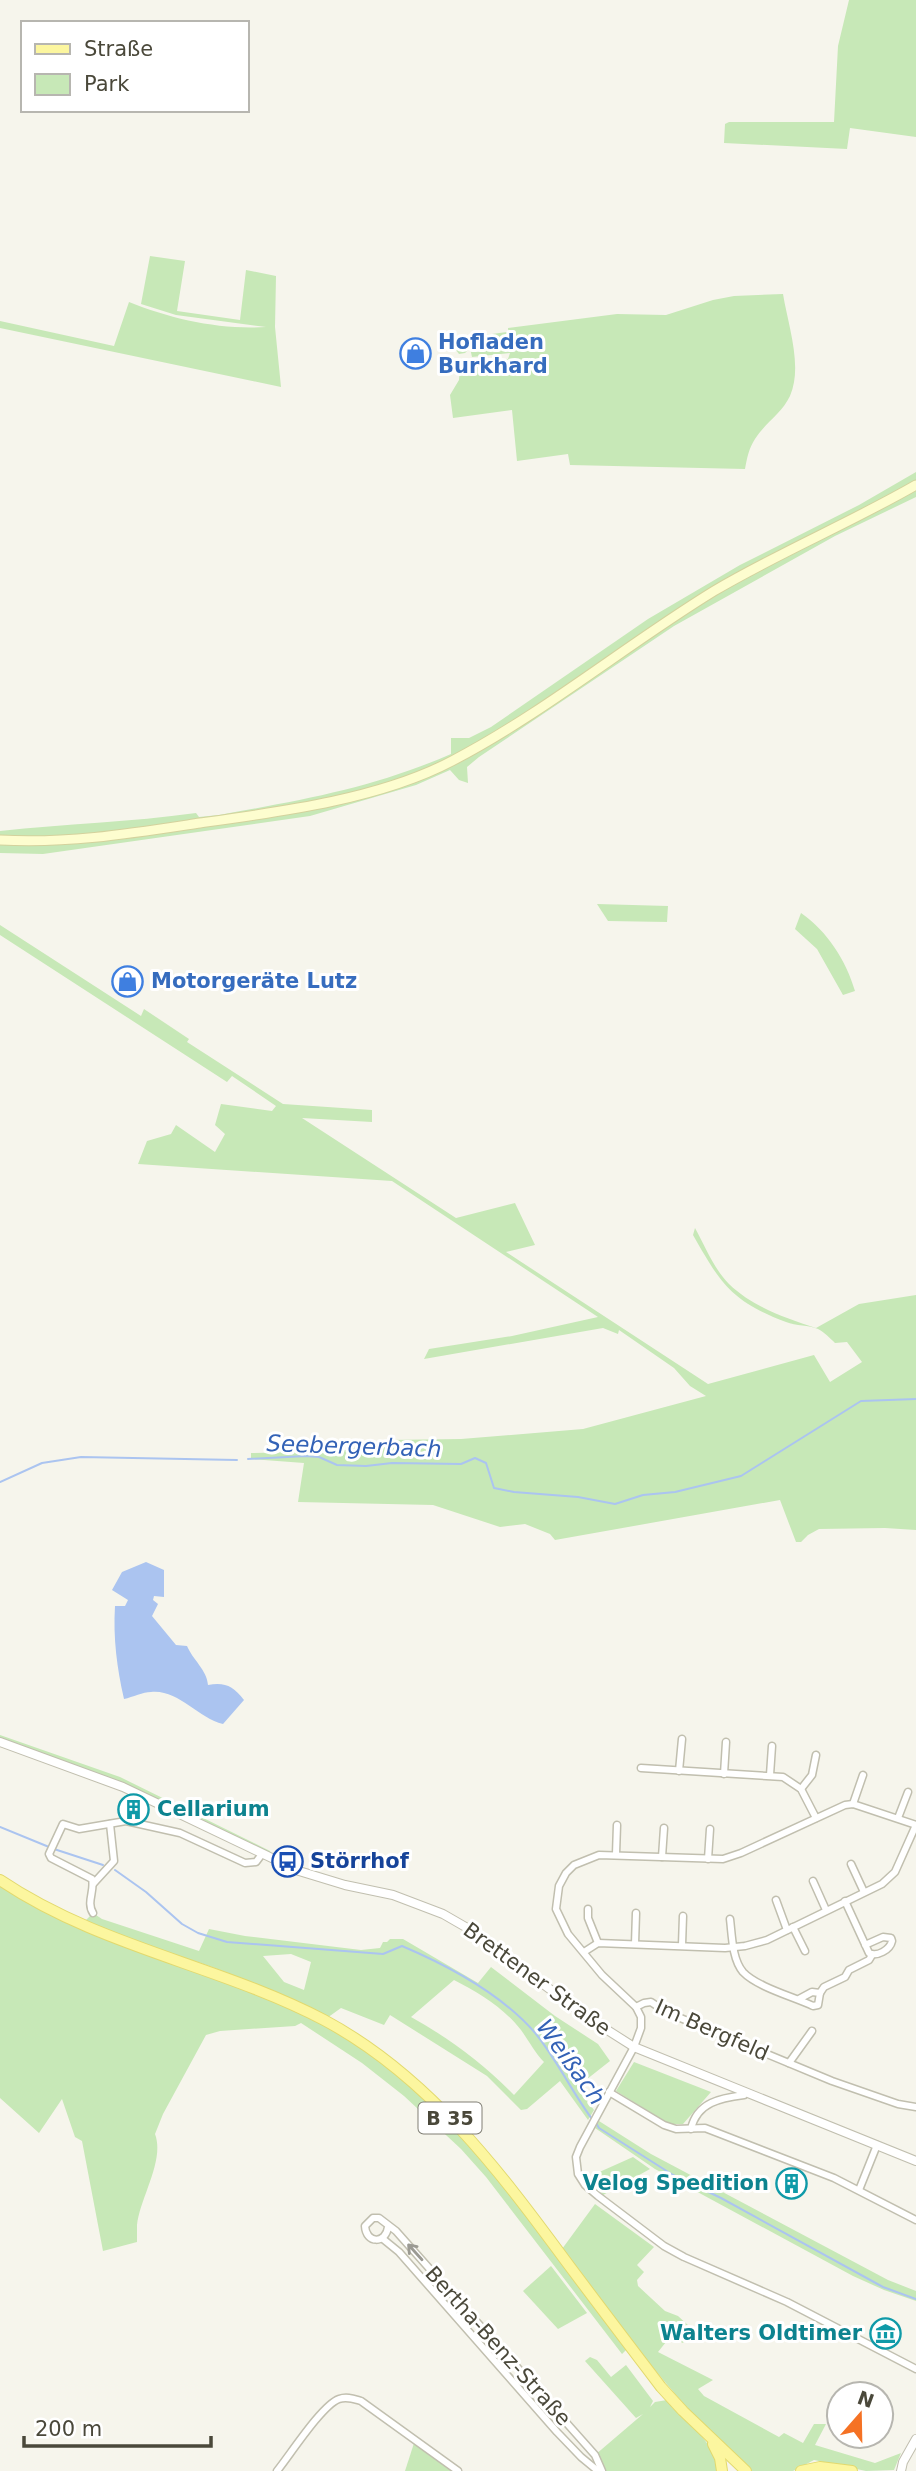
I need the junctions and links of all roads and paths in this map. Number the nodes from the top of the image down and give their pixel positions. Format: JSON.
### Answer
{"nodes":[{"id":1,"x":916,"y":485,"type":"edge"},
{"id":2,"x":0,"y":840,"type":"edge"},
{"id":3,"x":682,"y":1739,"type":"dead end"},
{"id":4,"x":0,"y":1742,"type":"edge"},
{"id":5,"x":726,"y":1742,"type":"dead end"},
{"id":6,"x":772,"y":1746,"type":"dead end"},
{"id":7,"x":816,"y":1755,"type":"dead end"},
{"id":8,"x":641,"y":1768,"type":"dead end"},
{"id":9,"x":679,"y":1771,"type":"junction"},
{"id":10,"x":724,"y":1773,"type":"junction"},
{"id":11,"x":770,"y":1775,"type":"junction"},
{"id":12,"x":863,"y":1775,"type":"dead end"},
{"id":13,"x":801,"y":1789,"type":"junction"},
{"id":14,"x":908,"y":1792,"type":"dead end"},
{"id":15,"x":853,"y":1804,"type":"junction"},
{"id":16,"x":816,"y":1818,"type":"junction"},
{"id":17,"x":898,"y":1818,"type":"junction"},
{"id":18,"x":110,"y":1824,"type":"junction"},
{"id":19,"x":617,"y":1825,"type":"dead end"},
{"id":20,"x":916,"y":1825,"type":"edge"},
{"id":21,"x":664,"y":1828,"type":"dead end"},
{"id":22,"x":710,"y":1829,"type":"dead end"},
{"id":23,"x":262,"y":1854,"type":"junction"},
{"id":24,"x":617,"y":1854,"type":"junction"},
{"id":25,"x":662,"y":1857,"type":"junction"},
{"id":26,"x":708,"y":1859,"type":"junction"},
{"id":27,"x":851,"y":1864,"type":"dead end"},
{"id":28,"x":0,"y":1880,"type":"edge"},
{"id":29,"x":813,"y":1881,"type":"dead end"},
{"id":30,"x":93,"y":1884,"type":"junction"},
{"id":31,"x":864,"y":1892,"type":"junction"},
{"id":32,"x":776,"y":1900,"type":"dead end"},
{"id":33,"x":845,"y":1901,"type":"junction"},
{"id":34,"x":588,"y":1909,"type":"dead end"},
{"id":35,"x":826,"y":1910,"type":"junction"},
{"id":36,"x":93,"y":1913,"type":"dead end"},
{"id":37,"x":636,"y":1913,"type":"dead end"},
{"id":38,"x":683,"y":1916,"type":"dead end"},
{"id":39,"x":730,"y":1919,"type":"dead end"},
{"id":40,"x":790,"y":1928,"type":"junction"},
{"id":41,"x":598,"y":1943,"type":"junction"},
{"id":42,"x":635,"y":1944,"type":"junction"},
{"id":43,"x":682,"y":1945,"type":"junction"},
{"id":44,"x":865,"y":1945,"type":"junction"},
{"id":45,"x":734,"y":1948,"type":"junction"},
{"id":46,"x":805,"y":1951,"type":"dead end"},
{"id":47,"x":583,"y":1952,"type":"junction"},
{"id":48,"x":872,"y":1955,"type":"junction"},
{"id":49,"x":820,"y":1993,"type":"junction"},
{"id":50,"x":799,"y":1999,"type":"junction"},
{"id":51,"x":636,"y":2007,"type":"junction"},
{"id":52,"x":812,"y":2031,"type":"dead end"},
{"id":53,"x":634,"y":2047,"type":"junction"},
{"id":54,"x":789,"y":2063,"type":"junction"},
{"id":55,"x":609,"y":2092,"type":"junction"},
{"id":56,"x":745,"y":2092,"type":"junction"},
{"id":57,"x":916,"y":2107,"type":"edge"},
{"id":58,"x":691,"y":2129,"type":"junction"},
{"id":59,"x":877,"y":2146,"type":"junction"},
{"id":60,"x":916,"y":2161,"type":"edge"},
{"id":61,"x":859,"y":2190,"type":"junction"},
{"id":62,"x":916,"y":2220,"type":"edge"},
{"id":63,"x":388,"y":2227,"type":"junction"},
{"id":64,"x":383,"y":2239,"type":"junction"},
{"id":65,"x":916,"y":2369,"type":"edge"},
{"id":66,"x":709,"y":2437,"type":"junction"},
{"id":67,"x":916,"y":2439,"type":"edge"},
{"id":68,"x":277,"y":2471,"type":"edge"},
{"id":69,"x":458,"y":2471,"type":"edge"},
{"id":70,"x":600,"y":2471,"type":"edge"},
{"id":71,"x":722,"y":2471,"type":"edge"},
{"id":72,"x":746,"y":2471,"type":"edge"},
{"id":73,"x":801,"y":2471,"type":"edge"},
{"id":74,"x":852,"y":2471,"type":"edge"},
{"id":75,"x":901,"y":2471,"type":"edge"}],
"edges":[{"from":1,"to":2,"type":"main road"},
{"from":3,"to":9,"type":"street"},
{"from":4,"to":23,"type":"street","name":"Brettener Straße"},
{"from":5,"to":10,"type":"street"},
{"from":6,"to":11,"type":"street"},
{"from":7,"to":13,"type":"street"},
{"from":8,"to":9,"type":"street"},
{"from":9,"to":10,"type":"street"},
{"from":10,"to":11,"type":"street"},
{"from":11,"to":13,"type":"street"},
{"from":12,"to":15,"type":"street"},
{"from":13,"to":16,"type":"street"},
{"from":14,"to":17,"type":"street"},
{"from":15,"to":16,"type":"street"},
{"from":15,"to":17,"type":"street"},
{"from":16,"to":26,"type":"street"},
{"from":17,"to":20,"type":"street"},
{"from":18,"to":23,"type":"street"},
{"from":18,"to":30,"type":"street"},
{"from":18,"to":30,"type":"street"},
{"from":19,"to":24,"type":"street"},
{"from":20,"to":31,"type":"street"},
{"from":21,"to":25,"type":"street"},
{"from":22,"to":26,"type":"street"},
{"from":23,"to":53,"type":"street","name":"Brettener Straße"},
{"from":24,"to":25,"type":"street"},
{"from":24,"to":47,"type":"street"},
{"from":25,"to":26,"type":"street"},
{"from":27,"to":31,"type":"street"},
{"from":28,"to":66,"type":"main road","number":"B 35"},
{"from":29,"to":35,"type":"street"},
{"from":30,"to":36,"type":"street"},
{"from":31,"to":33,"type":"street"},
{"from":32,"to":40,"type":"street"},
{"from":33,"to":35,"type":"street"},
{"from":33,"to":44,"type":"street"},
{"from":34,"to":41,"type":"street"},
{"from":35,"to":40,"type":"street"},
{"from":37,"to":42,"type":"street"},
{"from":38,"to":43,"type":"street"},
{"from":39,"to":45,"type":"street"},
{"from":40,"to":45,"type":"street"},
{"from":40,"to":46,"type":"street"},
{"from":41,"to":42,"type":"street"},
{"from":41,"to":47,"type":"street"},
{"from":42,"to":43,"type":"street"},
{"from":43,"to":45,"type":"street"},
{"from":44,"to":48,"type":"street"},
{"from":44,"to":48,"type":"street"},
{"from":45,"to":50,"type":"street"},
{"from":47,"to":51,"type":"street"},
{"from":48,"to":49,"type":"street"},
{"from":49,"to":50,"type":"street"},
{"from":49,"to":50,"type":"street"},
{"from":51,"to":53,"type":"street"},
{"from":51,"to":54,"type":"street","name":"Im Bergfeld"},
{"from":52,"to":54,"type":"street","name":"Im Bergfeld"},
{"from":53,"to":55,"type":"street"},
{"from":53,"to":56,"type":"street","name":"Brettener Straße"},
{"from":54,"to":57,"type":"street","name":"Im Bergfeld"},
{"from":55,"to":58,"type":"street"},
{"from":55,"to":65,"type":"street"},
{"from":56,"to":58,"type":"street"},
{"from":56,"to":59,"type":"street","name":"Brettener Straße"},
{"from":58,"to":61,"type":"street"},
{"from":59,"to":60,"type":"street","name":"Brettener Straße"},
{"from":59,"to":61,"type":"street"},
{"from":61,"to":62,"type":"street"},
{"from":63,"to":64,"type":"street"},
{"from":63,"to":64,"type":"street","name":"Bertha-Benz-Straße"},
{"from":70,"to":63,"type":"street","name":"Bertha-Benz-Straße","one_way":true},
{"from":64,"to":70,"type":"street","name":"Bertha-Benz-Straße"},
{"from":66,"to":71,"type":"main road"},
{"from":66,"to":72,"type":"main road","number":"B 35"},
{"from":67,"to":75,"type":"street"},
{"from":68,"to":69,"type":"street"},
{"from":73,"to":74,"type":"main road"}]}
